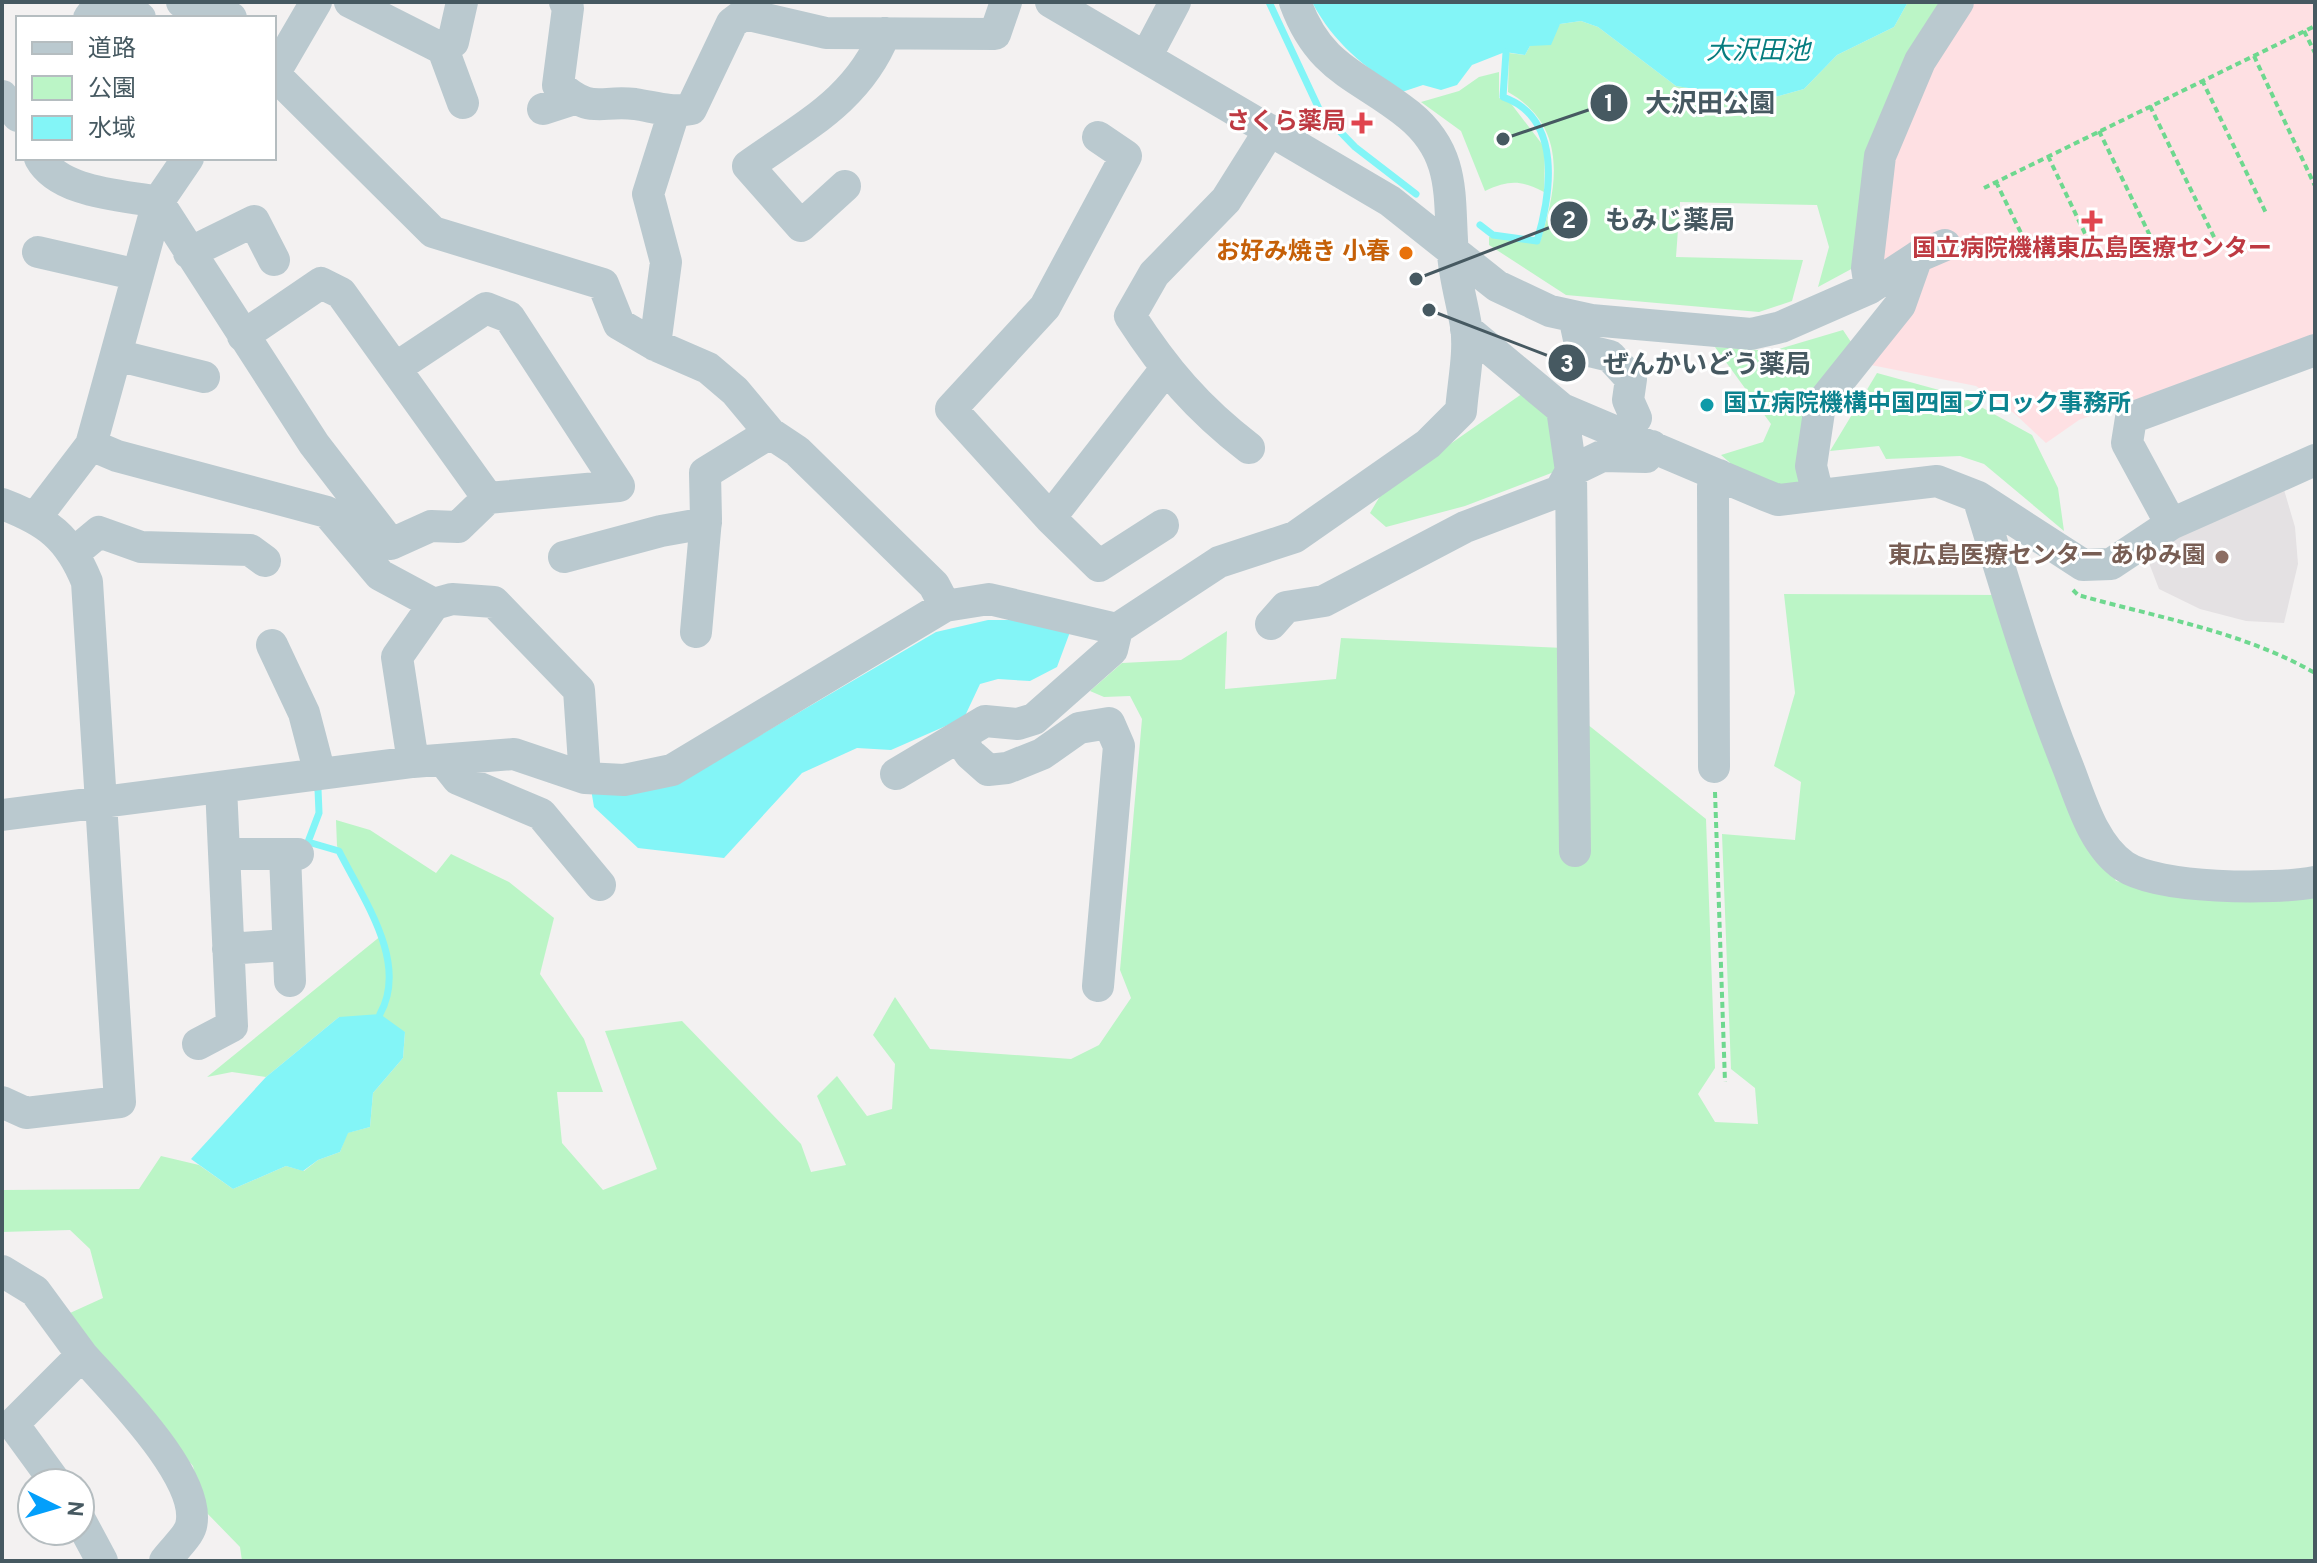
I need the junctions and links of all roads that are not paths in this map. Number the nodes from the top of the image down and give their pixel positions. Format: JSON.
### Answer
{"nodes":[{"id":1,"x":121,"y":2,"type":"edge"},
{"id":2,"x":182,"y":2,"type":"edge"},
{"id":3,"x":316,"y":2,"type":"edge"},
{"id":4,"x":350,"y":2,"type":"edge"},
{"id":5,"x":462,"y":2,"type":"edge"},
{"id":6,"x":565,"y":2,"type":"edge"},
{"id":7,"x":1006,"y":2,"type":"edge"},
{"id":8,"x":1051,"y":2,"type":"edge"},
{"id":9,"x":1175,"y":2,"type":"edge"},
{"id":10,"x":1295,"y":2,"type":"edge"},
{"id":11,"x":1958,"y":2,"type":"edge"},
{"id":12,"x":731,"y":8,"type":"edge"},
{"id":13,"x":138,"y":16,"type":"edge"},
{"id":14,"x":225,"y":16,"type":"edge"},
{"id":15,"x":885,"y":33,"type":"junction"},
{"id":16,"x":443,"y":49,"type":"junction"},
{"id":17,"x":1146,"y":57,"type":"junction"},
{"id":18,"x":276,"y":71,"type":"edge"},
{"id":19,"x":276,"y":76,"type":"edge"},
{"id":20,"x":2,"y":96,"type":"edge"},
{"id":21,"x":574,"y":99,"type":"junction"},
{"id":22,"x":463,"y":103,"type":"dead end"},
{"id":23,"x":543,"y":109,"type":"dead end"},
{"id":24,"x":674,"y":112,"type":"junction"},
{"id":25,"x":16,"y":114,"type":"edge"},
{"id":26,"x":1270,"y":130,"type":"junction"},
{"id":27,"x":1098,"y":137,"type":"dead end"},
{"id":28,"x":41,"y":160,"type":"edge"},
{"id":29,"x":187,"y":160,"type":"edge"},
{"id":30,"x":845,"y":186,"type":"dead end"},
{"id":31,"x":158,"y":202,"type":"junction"},
{"id":32,"x":171,"y":241,"type":"junction"},
{"id":33,"x":38,"y":252,"type":"dead end"},
{"id":34,"x":1452,"y":252,"type":"junction"},
{"id":35,"x":274,"y":260,"type":"dead end"},
{"id":36,"x":138,"y":275,"type":"junction"},
{"id":37,"x":1870,"y":288,"type":"junction"},
{"id":38,"x":1574,"y":316,"type":"junction"},
{"id":39,"x":1466,"y":329,"type":"junction"},
{"id":40,"x":243,"y":336,"type":"junction"},
{"id":41,"x":655,"y":345,"type":"junction"},
{"id":42,"x":2315,"y":350,"type":"edge"},
{"id":43,"x":116,"y":355,"type":"junction"},
{"id":44,"x":397,"y":367,"type":"junction"},
{"id":45,"x":1165,"y":370,"type":"junction"},
{"id":46,"x":204,"y":377,"type":"dead end"},
{"id":47,"x":1572,"y":414,"type":"junction"},
{"id":48,"x":770,"y":433,"type":"junction"},
{"id":49,"x":91,"y":445,"type":"junction"},
{"id":50,"x":1652,"y":446,"type":"junction"},
{"id":51,"x":1249,"y":448,"type":"dead end"},
{"id":52,"x":2315,"y":460,"type":"edge"},
{"id":53,"x":1571,"y":471,"type":"junction"},
{"id":54,"x":1719,"y":475,"type":"junction"},
{"id":55,"x":1818,"y":495,"type":"junction"},
{"id":56,"x":1978,"y":497,"type":"junction"},
{"id":57,"x":488,"y":498,"type":"junction"},
{"id":58,"x":2,"y":504,"type":"edge"},
{"id":59,"x":36,"y":517,"type":"junction"},
{"id":60,"x":1050,"y":518,"type":"junction"},
{"id":61,"x":706,"y":523,"type":"junction"},
{"id":62,"x":2171,"y":524,"type":"junction"},
{"id":63,"x":1163,"y":525,"type":"dead end"},
{"id":64,"x":75,"y":552,"type":"junction"},
{"id":65,"x":564,"y":557,"type":"dead end"},
{"id":66,"x":265,"y":561,"type":"dead end"},
{"id":67,"x":434,"y":604,"type":"junction"},
{"id":68,"x":945,"y":606,"type":"junction"},
{"id":69,"x":1271,"y":624,"type":"dead end"},
{"id":70,"x":1117,"y":629,"type":"junction"},
{"id":71,"x":696,"y":632,"type":"dead end"},
{"id":72,"x":272,"y":645,"type":"dead end"},
{"id":73,"x":959,"y":738,"type":"junction"},
{"id":74,"x":428,"y":761,"type":"junction"},
{"id":75,"x":1714,"y":767,"type":"road end"},
{"id":76,"x":320,"y":774,"type":"junction"},
{"id":77,"x":896,"y":774,"type":"dead end"},
{"id":78,"x":585,"y":778,"type":"junction"},
{"id":79,"x":222,"y":795,"type":"junction"},
{"id":80,"x":100,"y":812,"type":"junction"},
{"id":81,"x":2,"y":815,"type":"edge"},
{"id":82,"x":1575,"y":851,"type":"dead end"},
{"id":83,"x":224,"y":854,"type":"junction"},
{"id":84,"x":2315,"y":882,"type":"edge"},
{"id":85,"x":600,"y":885,"type":"dead end"},
{"id":86,"x":286,"y":945,"type":"junction"},
{"id":87,"x":228,"y":949,"type":"junction"},
{"id":88,"x":290,"y":981,"type":"dead end"},
{"id":89,"x":1098,"y":986,"type":"dead end"},
{"id":90,"x":198,"y":1044,"type":"dead end"},
{"id":91,"x":2,"y":1102,"type":"edge"},
{"id":92,"x":2,"y":1271,"type":"edge"},
{"id":93,"x":82,"y":1355,"type":"junction"},
{"id":94,"x":44,"y":1467,"type":"edge"},
{"id":95,"x":165,"y":1561,"type":"edge"}],
"edges":[{"from":1,"to":13,"type":"street"},
{"from":2,"to":14,"type":"street"},
{"from":3,"to":18,"type":"street"},
{"from":4,"to":16,"type":"street"},
{"from":5,"to":16,"type":"street"},
{"from":6,"to":21,"type":"street"},
{"from":7,"to":15,"type":"street"},
{"from":8,"to":17,"type":"street"},
{"from":9,"to":17,"type":"street"},
{"from":10,"to":34,"type":"street"},
{"from":11,"to":37,"type":"street"},
{"from":12,"to":15,"type":"street"},
{"from":12,"to":24,"type":"street"},
{"from":15,"to":30,"type":"street"},
{"from":16,"to":22,"type":"street"},
{"from":17,"to":26,"type":"street"},
{"from":19,"to":41,"type":"street"},
{"from":20,"to":25,"type":"street"},
{"from":21,"to":23,"type":"street"},
{"from":21,"to":24,"type":"street"},
{"from":24,"to":41,"type":"street"},
{"from":26,"to":34,"type":"street"},
{"from":26,"to":45,"type":"street"},
{"from":27,"to":60,"type":"street"},
{"from":28,"to":31,"type":"street"},
{"from":29,"to":31,"type":"street"},
{"from":31,"to":32,"type":"street"},
{"from":32,"to":35,"type":"street"},
{"from":32,"to":36,"type":"street"},
{"from":32,"to":40,"type":"street"},
{"from":33,"to":36,"type":"street"},
{"from":34,"to":38,"type":"street"},
{"from":34,"to":39,"type":"street"},
{"from":36,"to":43,"type":"street"},
{"from":37,"to":38,"type":"street"},
{"from":37,"to":55,"type":"street"},
{"from":38,"to":47,"type":"street"},
{"from":39,"to":47,"type":"street"},
{"from":39,"to":70,"type":"street"},
{"from":40,"to":44,"type":"street"},
{"from":40,"to":57,"type":"street"},
{"from":41,"to":48,"type":"street"},
{"from":42,"to":62,"type":"street"},
{"from":43,"to":46,"type":"street"},
{"from":43,"to":49,"type":"street"},
{"from":44,"to":57,"type":"street"},
{"from":44,"to":57,"type":"street"},
{"from":45,"to":51,"type":"street"},
{"from":45,"to":60,"type":"street"},
{"from":47,"to":50,"type":"street"},
{"from":47,"to":53,"type":"street"},
{"from":48,"to":61,"type":"street"},
{"from":48,"to":68,"type":"street"},
{"from":49,"to":59,"type":"street"},
{"from":49,"to":67,"type":"street"},
{"from":50,"to":53,"type":"street"},
{"from":50,"to":54,"type":"street"},
{"from":52,"to":62,"type":"street"},
{"from":53,"to":69,"type":"street"},
{"from":53,"to":82,"type":"street"},
{"from":54,"to":55,"type":"street"},
{"from":54,"to":75,"type":"street"},
{"from":55,"to":56,"type":"street"},
{"from":56,"to":62,"type":"street"},
{"from":56,"to":84,"type":"street"},
{"from":58,"to":59,"type":"street"},
{"from":59,"to":64,"type":"street"},
{"from":60,"to":63,"type":"street"},
{"from":61,"to":65,"type":"street"},
{"from":61,"to":71,"type":"street"},
{"from":64,"to":66,"type":"street"},
{"from":64,"to":80,"type":"street"},
{"from":67,"to":74,"type":"street"},
{"from":67,"to":78,"type":"street"},
{"from":68,"to":70,"type":"street"},
{"from":68,"to":78,"type":"street"},
{"from":70,"to":73,"type":"street"},
{"from":72,"to":76,"type":"street"},
{"from":73,"to":77,"type":"street"},
{"from":73,"to":89,"type":"street"},
{"from":74,"to":76,"type":"street"},
{"from":74,"to":78,"type":"street"},
{"from":74,"to":85,"type":"street"},
{"from":76,"to":79,"type":"street"},
{"from":79,"to":80,"type":"street"},
{"from":79,"to":83,"type":"street"},
{"from":80,"to":81,"type":"street"},
{"from":80,"to":91,"type":"street"},
{"from":83,"to":86,"type":"street"},
{"from":83,"to":87,"type":"street"},
{"from":86,"to":87,"type":"street"},
{"from":86,"to":88,"type":"street"},
{"from":87,"to":90,"type":"street"},
{"from":92,"to":93,"type":"street"},
{"from":93,"to":94,"type":"street"},
{"from":93,"to":95,"type":"street"}]}
